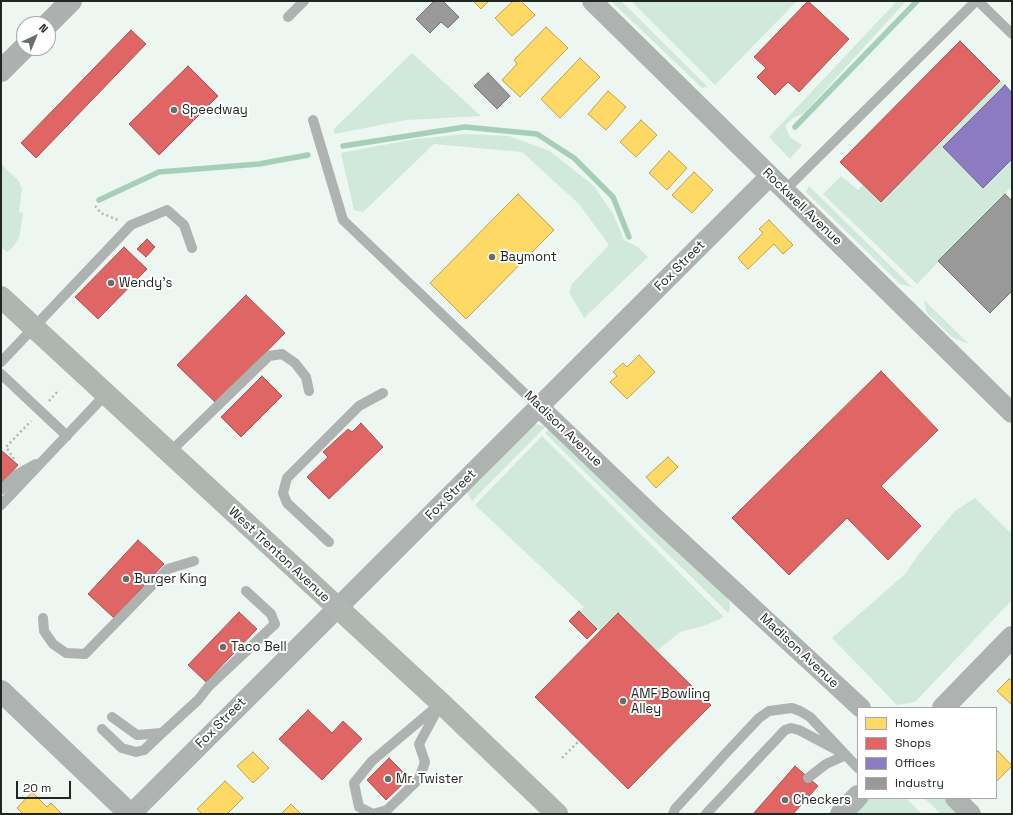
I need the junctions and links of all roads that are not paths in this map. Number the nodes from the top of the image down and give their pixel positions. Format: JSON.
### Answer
{"nodes":[{"id":1,"x":71,"y":1,"type":"edge"},
{"id":2,"x":304,"y":1,"type":"edge"},
{"id":3,"x":592,"y":1,"type":"edge"},
{"id":4,"x":977,"y":1,"type":"edge"},
{"id":5,"x":56,"y":16,"type":"edge"},
{"id":6,"x":288,"y":17,"type":"dead end"},
{"id":7,"x":1012,"y":34,"type":"edge"},
{"id":8,"x":16,"y":56,"type":"edge"},
{"id":9,"x":1,"y":72,"type":"edge"},
{"id":10,"x":313,"y":120,"type":"dead end"},
{"id":11,"x":770,"y":176,"type":"junction"},
{"id":12,"x":785,"y":190,"type":"junction"},
{"id":13,"x":192,"y":248,"type":"dead end"},
{"id":14,"x":1,"y":297,"type":"edge"},
{"id":15,"x":34,"y":328,"type":"junction"},
{"id":16,"x":1,"y":362,"type":"edge"},
{"id":17,"x":1,"y":374,"type":"edge"},
{"id":18,"x":309,"y":391,"type":"dead end"},
{"id":19,"x":383,"y":393,"type":"dead end"},
{"id":20,"x":106,"y":394,"type":"junction"},
{"id":21,"x":539,"y":407,"type":"junction"},
{"id":22,"x":1012,"y":413,"type":"edge"},
{"id":23,"x":67,"y":436,"type":"junction"},
{"id":24,"x":169,"y":453,"type":"junction"},
{"id":25,"x":44,"y":459,"type":"junction"},
{"id":26,"x":1,"y":490,"type":"edge"},
{"id":27,"x":1,"y":505,"type":"edge"},
{"id":28,"x":329,"y":542,"type":"dead end"},
{"id":29,"x":194,"y":561,"type":"dead end"},
{"id":30,"x":246,"y":590,"type":"dead end"},
{"id":31,"x":337,"y":609,"type":"junction"},
{"id":32,"x":43,"y":618,"type":"dead end"},
{"id":33,"x":1012,"y":637,"type":"edge"},
{"id":34,"x":1,"y":691,"type":"edge"},
{"id":35,"x":442,"y":704,"type":"junction"},
{"id":36,"x":860,"y":707,"type":"edge"},
{"id":37,"x":944,"y":707,"type":"edge"},
{"id":38,"x":112,"y":717,"type":"dead end"},
{"id":39,"x":102,"y":729,"type":"dead end"},
{"id":40,"x":162,"y":733,"type":"junction"},
{"id":41,"x":846,"y":755,"type":"junction"},
{"id":42,"x":857,"y":767,"type":"edge"},
{"id":43,"x":808,"y":778,"type":"dead end"},
{"id":44,"x":857,"y":797,"type":"edge"},
{"id":45,"x":956,"y":799,"type":"edge"},
{"id":46,"x":130,"y":814,"type":"edge"},
{"id":47,"x":557,"y":814,"type":"edge"},
{"id":48,"x":673,"y":814,"type":"edge"},
{"id":49,"x":706,"y":814,"type":"edge"},
{"id":50,"x":841,"y":814,"type":"edge"},
{"id":51,"x":971,"y":814,"type":"edge"}],
"edges":[{"from":1,"to":5,"type":"main road"},
{"from":2,"to":6,"type":"lane"},
{"from":3,"to":11,"type":"street","name":"Rockwell Avenue"},
{"from":4,"to":7,"type":"lane"},
{"from":4,"to":12,"type":"lane"},
{"from":8,"to":9,"type":"main road"},
{"from":10,"to":21,"type":"lane","name":"Madison Avenue"},
{"from":11,"to":12,"type":"street","name":"Rockwell Avenue"},
{"from":11,"to":21,"type":"street","name":"Fox Street"},
{"from":12,"to":22,"type":"street","name":"Rockwell Avenue"},
{"from":13,"to":15,"type":"lane"},
{"from":14,"to":15,"type":"main road","name":"West Trenton Avenue"},
{"from":15,"to":16,"type":"lane"},
{"from":15,"to":20,"type":"main road","name":"West Trenton Avenue"},
{"from":17,"to":23,"type":"lane"},
{"from":18,"to":24,"type":"lane"},
{"from":19,"to":28,"type":"lane"},
{"from":20,"to":23,"type":"lane"},
{"from":20,"to":24,"type":"main road","name":"West Trenton Avenue"},
{"from":21,"to":31,"type":"street","name":"Fox Street"},
{"from":21,"to":36,"type":"street","name":"Madison Avenue"},
{"from":23,"to":25,"type":"lane"},
{"from":24,"to":31,"type":"main road","name":"West Trenton Avenue"},
{"from":25,"to":26,"type":"lane"},
{"from":25,"to":27,"type":"lane"},
{"from":29,"to":32,"type":"lane"},
{"from":30,"to":40,"type":"lane"},
{"from":31,"to":35,"type":"main road","name":"West Trenton Avenue"},
{"from":31,"to":46,"type":"street","name":"Fox Street"},
{"from":33,"to":37,"type":"street"},
{"from":34,"to":46,"type":"street"},
{"from":35,"to":35,"type":"lane"},
{"from":35,"to":47,"type":"main road","name":"West Trenton Avenue"},
{"from":38,"to":40,"type":"lane"},
{"from":39,"to":40,"type":"lane"},
{"from":41,"to":42,"type":"lane"},
{"from":41,"to":43,"type":"lane"},
{"from":41,"to":48,"type":"lane"},
{"from":41,"to":49,"type":"lane"},
{"from":44,"to":50,"type":"street"},
{"from":45,"to":51,"type":"street"}]}
